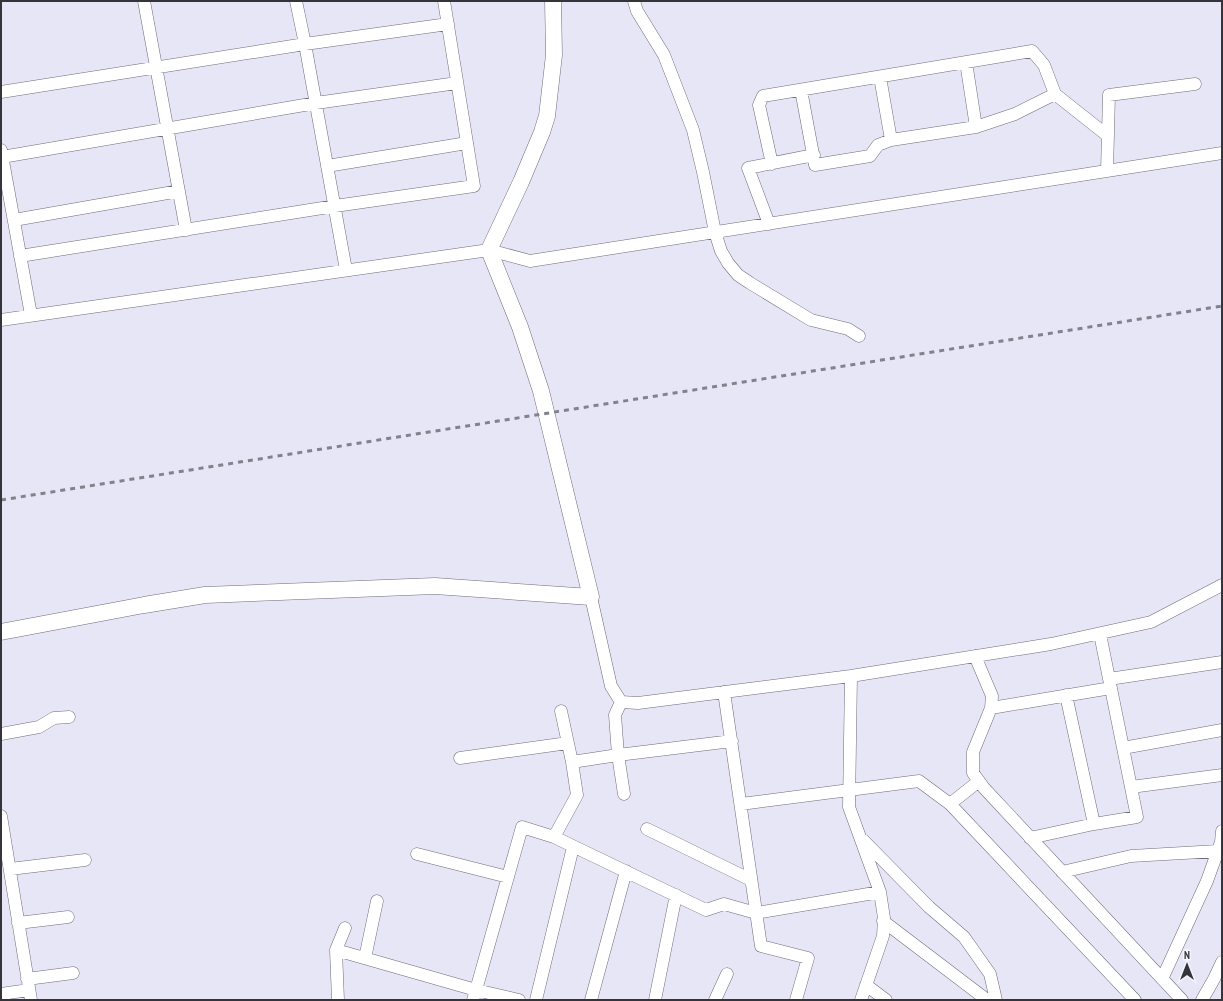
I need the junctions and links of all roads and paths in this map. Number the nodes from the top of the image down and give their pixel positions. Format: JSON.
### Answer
{"nodes":[{"id":1,"x":144,"y":1,"type":"edge"},
{"id":2,"x":296,"y":1,"type":"edge"},
{"id":3,"x":444,"y":1,"type":"edge"},
{"id":4,"x":553,"y":1,"type":"edge"},
{"id":5,"x":634,"y":1,"type":"edge"},
{"id":6,"x":448,"y":24,"type":"junction"},
{"id":7,"x":306,"y":44,"type":"junction"},
{"id":8,"x":966,"y":62,"type":"junction"},
{"id":9,"x":156,"y":67,"type":"junction"},
{"id":10,"x":880,"y":76,"type":"junction"},
{"id":11,"x":457,"y":83,"type":"junction"},
{"id":12,"x":1195,"y":84,"type":"dead end"},
{"id":13,"x":801,"y":90,"type":"junction"},
{"id":14,"x":1,"y":92,"type":"edge"},
{"id":15,"x":1055,"y":94,"type":"junction"},
{"id":16,"x":316,"y":103,"type":"junction"},
{"id":17,"x":976,"y":127,"type":"junction"},
{"id":18,"x":167,"y":129,"type":"junction"},
{"id":19,"x":1108,"y":136,"type":"junction"},
{"id":20,"x":891,"y":140,"type":"junction"},
{"id":21,"x":467,"y":143,"type":"junction"},
{"id":22,"x":1222,"y":153,"type":"edge"},
{"id":23,"x":2,"y":154,"type":"edge"},
{"id":24,"x":814,"y":155,"type":"junction"},
{"id":25,"x":772,"y":164,"type":"junction"},
{"id":26,"x":327,"y":166,"type":"junction"},
{"id":27,"x":1107,"y":171,"type":"junction"},
{"id":28,"x":179,"y":191,"type":"junction"},
{"id":29,"x":335,"y":206,"type":"junction"},
{"id":30,"x":14,"y":220,"type":"junction"},
{"id":31,"x":769,"y":224,"type":"junction"},
{"id":32,"x":186,"y":230,"type":"junction"},
{"id":33,"x":715,"y":232,"type":"junction"},
{"id":34,"x":488,"y":250,"type":"junction"},
{"id":35,"x":20,"y":256,"type":"junction"},
{"id":36,"x":346,"y":270,"type":"junction"},
{"id":37,"x":31,"y":315,"type":"junction"},
{"id":38,"x":1,"y":320,"type":"edge"},
{"id":39,"x":859,"y":336,"type":"dead end"},
{"id":40,"x":1222,"y":585,"type":"edge"},
{"id":41,"x":591,"y":597,"type":"junction"},
{"id":42,"x":1,"y":632,"type":"edge"},
{"id":43,"x":1100,"y":634,"type":"junction"},
{"id":44,"x":976,"y":656,"type":"junction"},
{"id":45,"x":1222,"y":662,"type":"edge"},
{"id":46,"x":851,"y":676,"type":"junction"},
{"id":47,"x":1110,"y":684,"type":"junction"},
{"id":48,"x":724,"y":692,"type":"junction"},
{"id":49,"x":1066,"y":695,"type":"junction"},
{"id":50,"x":621,"y":702,"type":"junction"},
{"id":51,"x":991,"y":708,"type":"junction"},
{"id":52,"x":561,"y":712,"type":"dead end"},
{"id":53,"x":69,"y":718,"type":"dead end"},
{"id":54,"x":1222,"y":730,"type":"edge"},
{"id":55,"x":1,"y":734,"type":"edge"},
{"id":56,"x":732,"y":741,"type":"junction"},
{"id":57,"x":568,"y":743,"type":"junction"},
{"id":58,"x":1123,"y":748,"type":"junction"},
{"id":59,"x":618,"y":755,"type":"junction"},
{"id":60,"x":460,"y":758,"type":"dead end"},
{"id":61,"x":572,"y":762,"type":"junction"},
{"id":62,"x":1222,"y":775,"type":"edge"},
{"id":63,"x":979,"y":781,"type":"junction"},
{"id":64,"x":1132,"y":787,"type":"junction"},
{"id":65,"x":850,"y":790,"type":"junction"},
{"id":66,"x":624,"y":794,"type":"dead end"},
{"id":67,"x":741,"y":804,"type":"junction"},
{"id":68,"x":950,"y":804,"type":"junction"},
{"id":69,"x":1,"y":816,"type":"edge"},
{"id":70,"x":1094,"y":824,"type":"junction"},
{"id":71,"x":647,"y":829,"type":"dead end"},
{"id":72,"x":1222,"y":831,"type":"edge"},
{"id":73,"x":860,"y":836,"type":"junction"},
{"id":74,"x":554,"y":838,"type":"junction"},
{"id":75,"x":1030,"y":838,"type":"junction"},
{"id":76,"x":573,"y":847,"type":"junction"},
{"id":77,"x":1218,"y":851,"type":"junction"},
{"id":78,"x":417,"y":854,"type":"dead end"},
{"id":79,"x":85,"y":860,"type":"dead end"},
{"id":80,"x":10,"y":869,"type":"junction"},
{"id":81,"x":626,"y":871,"type":"junction"},
{"id":82,"x":1062,"y":872,"type":"junction"},
{"id":83,"x":508,"y":877,"type":"junction"},
{"id":84,"x":751,"y":880,"type":"junction"},
{"id":85,"x":880,"y":892,"type":"junction"},
{"id":86,"x":676,"y":895,"type":"junction"},
{"id":87,"x":377,"y":901,"type":"dead end"},
{"id":88,"x":756,"y":913,"type":"junction"},
{"id":89,"x":68,"y":917,"type":"dead end"},
{"id":90,"x":883,"y":921,"type":"junction"},
{"id":91,"x":18,"y":922,"type":"junction"},
{"id":92,"x":344,"y":928,"type":"dead end"},
{"id":93,"x":336,"y":950,"type":"junction"},
{"id":94,"x":365,"y":958,"type":"junction"},
{"id":95,"x":1222,"y":962,"type":"edge"},
{"id":96,"x":73,"y":974,"type":"dead end"},
{"id":97,"x":727,"y":974,"type":"dead end"},
{"id":98,"x":1162,"y":979,"type":"junction"},
{"id":99,"x":866,"y":985,"type":"junction"},
{"id":100,"x":29,"y":990,"type":"edge"},
{"id":101,"x":1,"y":994,"type":"edge"},
{"id":102,"x":474,"y":995,"type":"edge"},
{"id":103,"x":338,"y":1000,"type":"edge"},
{"id":104,"x":519,"y":1000,"type":"edge"},
{"id":105,"x":536,"y":1000,"type":"edge"},
{"id":106,"x":591,"y":1000,"type":"edge"},
{"id":107,"x":655,"y":1000,"type":"edge"},
{"id":108,"x":715,"y":1000,"type":"edge"},
{"id":109,"x":796,"y":1000,"type":"edge"},
{"id":110,"x":861,"y":1000,"type":"edge"},
{"id":111,"x":886,"y":1000,"type":"edge"},
{"id":112,"x":987,"y":1000,"type":"edge"},
{"id":113,"x":996,"y":1000,"type":"edge"},
{"id":114,"x":1135,"y":1000,"type":"edge"},
{"id":115,"x":1182,"y":1000,"type":"edge"},
{"id":116,"x":1202,"y":1000,"type":"edge"}],
"edges":[{"from":1,"to":9,"type":"street"},
{"from":2,"to":7,"type":"street"},
{"from":3,"to":6,"type":"street"},
{"from":4,"to":34,"type":"street"},
{"from":5,"to":33,"type":"street"},
{"from":6,"to":7,"type":"street"},
{"from":6,"to":11,"type":"street"},
{"from":7,"to":9,"type":"street"},
{"from":7,"to":16,"type":"street"},
{"from":8,"to":10,"type":"street"},
{"from":8,"to":15,"type":"street"},
{"from":8,"to":17,"type":"street"},
{"from":9,"to":14,"type":"street"},
{"from":9,"to":18,"type":"street"},
{"from":10,"to":13,"type":"street"},
{"from":10,"to":20,"type":"street"},
{"from":11,"to":16,"type":"street"},
{"from":11,"to":21,"type":"street"},
{"from":12,"to":19,"type":"street"},
{"from":13,"to":24,"type":"street"},
{"from":13,"to":25,"type":"street"},
{"from":15,"to":17,"type":"street"},
{"from":15,"to":19,"type":"street"},
{"from":16,"to":18,"type":"street"},
{"from":16,"to":26,"type":"street"},
{"from":17,"to":20,"type":"street"},
{"from":18,"to":23,"type":"street"},
{"from":18,"to":28,"type":"street"},
{"from":19,"to":27,"type":"street"},
{"from":20,"to":24,"type":"street"},
{"from":21,"to":26,"type":"street"},
{"from":21,"to":29,"type":"street"},
{"from":22,"to":27,"type":"street"},
{"from":23,"to":30,"type":"street"},
{"from":24,"to":25,"type":"street"},
{"from":25,"to":31,"type":"street"},
{"from":26,"to":29,"type":"street"},
{"from":27,"to":31,"type":"street"},
{"from":28,"to":30,"type":"street"},
{"from":28,"to":32,"type":"street"},
{"from":29,"to":32,"type":"street"},
{"from":29,"to":36,"type":"street"},
{"from":30,"to":35,"type":"street"},
{"from":31,"to":33,"type":"street"},
{"from":32,"to":35,"type":"street"},
{"from":33,"to":34,"type":"street"},
{"from":33,"to":39,"type":"street"},
{"from":34,"to":36,"type":"street"},
{"from":34,"to":41,"type":"street"},
{"from":35,"to":37,"type":"street"},
{"from":36,"to":37,"type":"street"},
{"from":37,"to":38,"type":"street"},
{"from":40,"to":43,"type":"street"},
{"from":41,"to":42,"type":"street"},
{"from":41,"to":50,"type":"street"},
{"from":43,"to":44,"type":"street"},
{"from":43,"to":47,"type":"street"},
{"from":44,"to":46,"type":"street"},
{"from":44,"to":51,"type":"street"},
{"from":45,"to":47,"type":"street"},
{"from":46,"to":48,"type":"street"},
{"from":46,"to":65,"type":"street"},
{"from":47,"to":49,"type":"street"},
{"from":47,"to":58,"type":"street"},
{"from":48,"to":50,"type":"street"},
{"from":48,"to":56,"type":"street"},
{"from":49,"to":51,"type":"street"},
{"from":49,"to":70,"type":"street"},
{"from":50,"to":59,"type":"street"},
{"from":51,"to":63,"type":"street"},
{"from":52,"to":57,"type":"street"},
{"from":53,"to":55,"type":"street"},
{"from":54,"to":58,"type":"street"},
{"from":56,"to":59,"type":"street"},
{"from":56,"to":67,"type":"street"},
{"from":57,"to":60,"type":"street"},
{"from":57,"to":61,"type":"street"},
{"from":58,"to":64,"type":"street"},
{"from":59,"to":61,"type":"street"},
{"from":59,"to":66,"type":"street"},
{"from":61,"to":74,"type":"street"},
{"from":62,"to":64,"type":"street"},
{"from":63,"to":68,"type":"street"},
{"from":63,"to":75,"type":"street"},
{"from":64,"to":70,"type":"street"},
{"from":65,"to":67,"type":"street"},
{"from":65,"to":68,"type":"street"},
{"from":65,"to":73,"type":"street"},
{"from":67,"to":84,"type":"street"},
{"from":68,"to":114,"type":"street"},
{"from":69,"to":80,"type":"street"},
{"from":70,"to":75,"type":"street"},
{"from":71,"to":84,"type":"street"},
{"from":72,"to":77,"type":"street"},
{"from":73,"to":85,"type":"street"},
{"from":73,"to":113,"type":"street"},
{"from":74,"to":76,"type":"street"},
{"from":74,"to":83,"type":"street"},
{"from":75,"to":82,"type":"street"},
{"from":76,"to":81,"type":"street"},
{"from":76,"to":105,"type":"street"},
{"from":77,"to":82,"type":"street"},
{"from":77,"to":98,"type":"street"},
{"from":78,"to":83,"type":"street"},
{"from":79,"to":80,"type":"street"},
{"from":80,"to":91,"type":"street"},
{"from":81,"to":86,"type":"street"},
{"from":81,"to":106,"type":"street"},
{"from":82,"to":98,"type":"street"},
{"from":83,"to":102,"type":"street"},
{"from":84,"to":88,"type":"street"},
{"from":85,"to":88,"type":"street"},
{"from":85,"to":90,"type":"street"},
{"from":86,"to":88,"type":"street"},
{"from":86,"to":107,"type":"street"},
{"from":87,"to":94,"type":"street"},
{"from":88,"to":109,"type":"street"},
{"from":89,"to":91,"type":"street"},
{"from":90,"to":99,"type":"street"},
{"from":90,"to":112,"type":"street"},
{"from":91,"to":100,"type":"street"},
{"from":92,"to":93,"type":"street"},
{"from":93,"to":94,"type":"street"},
{"from":93,"to":103,"type":"street"},
{"from":94,"to":102,"type":"street"},
{"from":95,"to":116,"type":"street"},
{"from":96,"to":100,"type":"street"},
{"from":97,"to":108,"type":"street"},
{"from":98,"to":115,"type":"street"},
{"from":99,"to":110,"type":"street"},
{"from":99,"to":111,"type":"street"},
{"from":100,"to":101,"type":"street"},
{"from":102,"to":104,"type":"street"}]}
